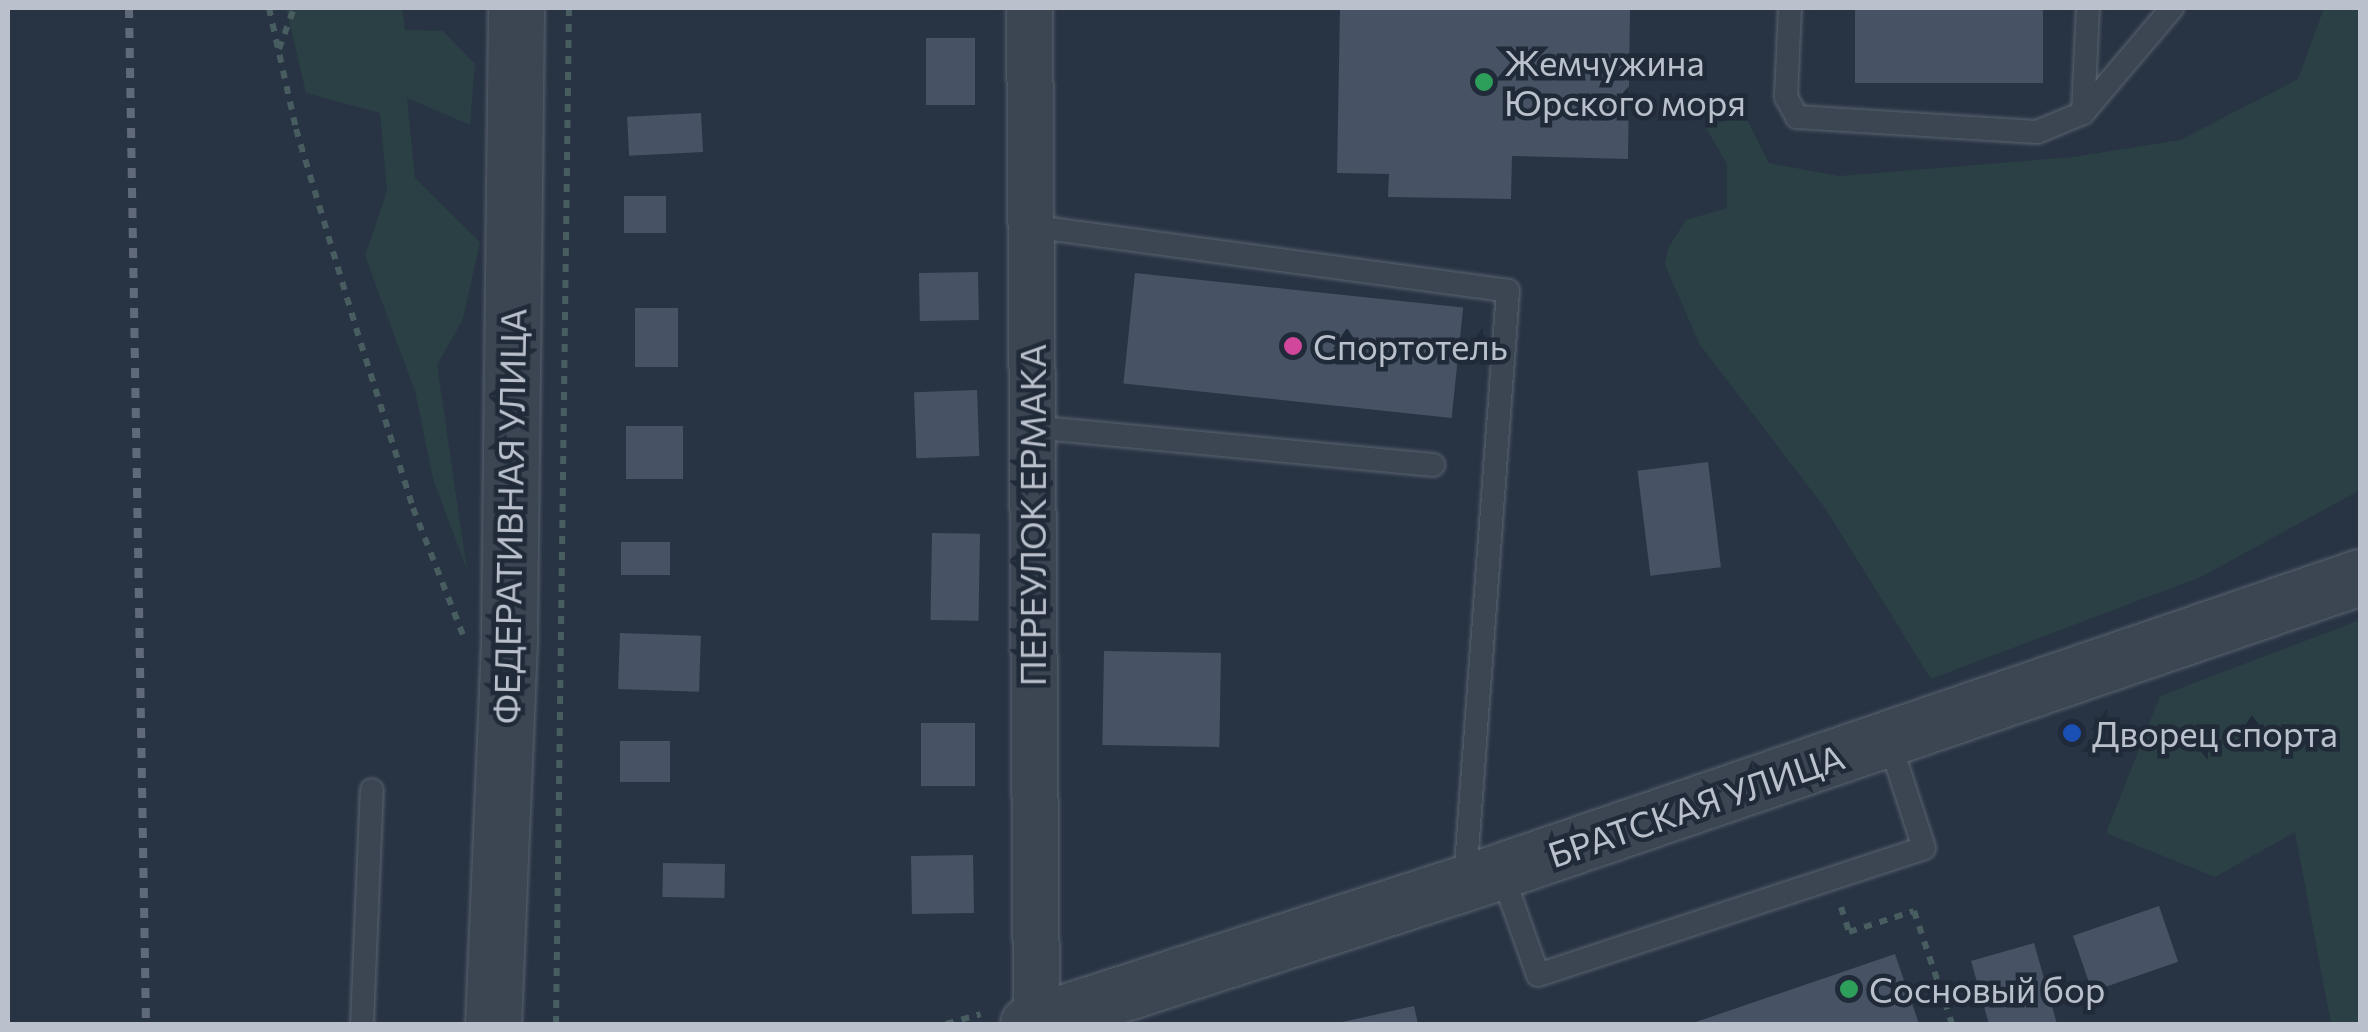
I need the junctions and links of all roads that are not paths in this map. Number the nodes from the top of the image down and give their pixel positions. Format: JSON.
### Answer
{"nodes":[{"id":1,"x":516,"y":8,"type":"edge"},
{"id":2,"x":1028,"y":8,"type":"edge"},
{"id":3,"x":1790,"y":8,"type":"edge"},
{"id":4,"x":2088,"y":8,"type":"edge"},
{"id":5,"x":2172,"y":8,"type":"edge"},
{"id":6,"x":2083,"y":113,"type":"junction"},
{"id":7,"x":1030,"y":226,"type":"junction"},
{"id":8,"x":1032,"y":428,"type":"junction"},
{"id":9,"x":1433,"y":465,"type":"dead end"},
{"id":10,"x":2360,"y":577,"type":"edge"},
{"id":11,"x":1889,"y":740,"type":"junction"},
{"id":12,"x":372,"y":790,"type":"dead end"},
{"id":13,"x":1483,"y":877,"type":"junction"},
{"id":14,"x":362,"y":1024,"type":"edge"},
{"id":15,"x":493,"y":1024,"type":"edge"},
{"id":16,"x":1032,"y":1024,"type":"edge"}],
"edges":[{"from":1,"to":15,"type":"street","name":"ФЕДЕРАТИВНАЯ УЛИЦА"},
{"from":2,"to":7,"type":"street","name":"ПЕРЕУЛОК ЕРМАКА"},
{"from":3,"to":6,"type":"lane"},
{"from":4,"to":6,"type":"lane"},
{"from":5,"to":6,"type":"lane"},
{"from":7,"to":8,"type":"street","name":"ПЕРЕУЛОК ЕРМАКА"},
{"from":7,"to":13,"type":"lane"},
{"from":8,"to":9,"type":"lane"},
{"from":8,"to":16,"type":"street","name":"ПЕРЕУЛОК ЕРМАКА"},
{"from":10,"to":11,"type":"street","name":"БРАТСКАЯ УЛИЦА"},
{"from":11,"to":13,"type":"street","name":"БРАТСКАЯ УЛИЦА"},
{"from":11,"to":13,"type":"lane"},
{"from":12,"to":14,"type":"lane"},
{"from":13,"to":16,"type":"street","name":"БРАТСКАЯ УЛИЦА"}]}
